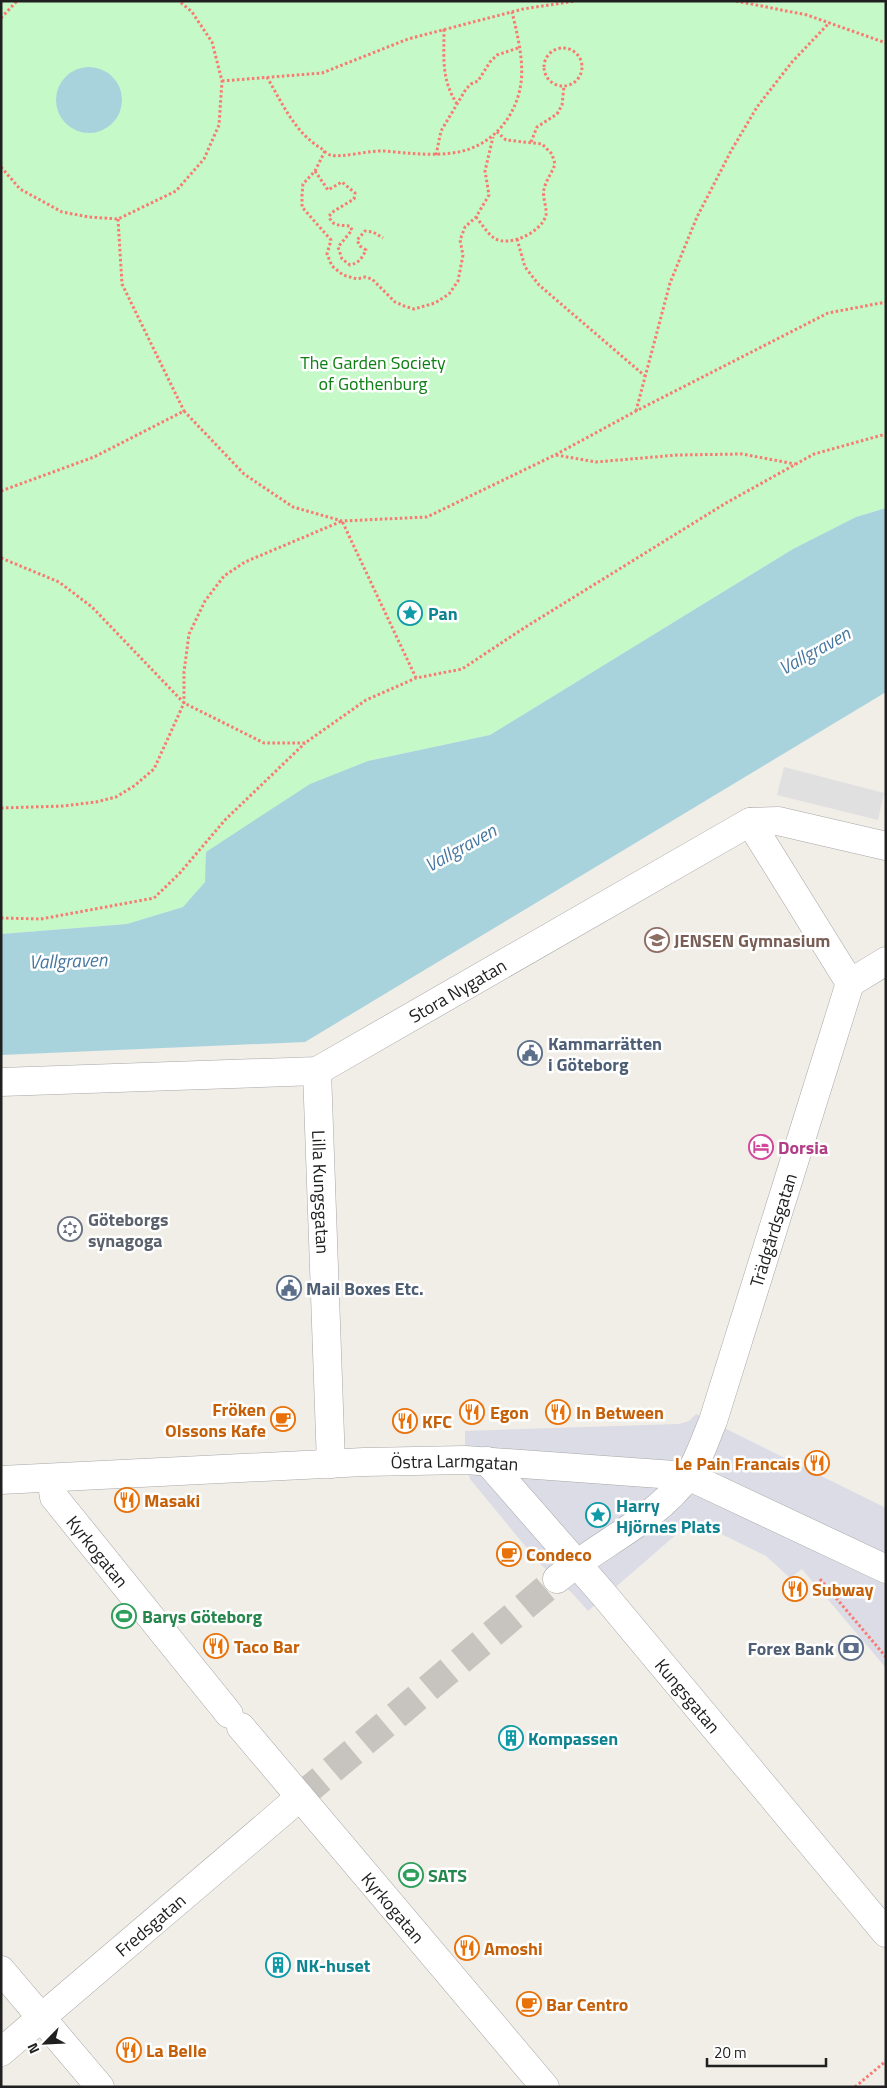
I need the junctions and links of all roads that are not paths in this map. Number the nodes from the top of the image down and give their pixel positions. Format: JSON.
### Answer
{"nodes":[{"id":1,"x":750,"y":822,"type":"junction"},
{"id":2,"x":886,"y":846,"type":"edge"},
{"id":3,"x":886,"y":961,"type":"edge"},
{"id":4,"x":850,"y":983,"type":"junction"},
{"id":5,"x":317,"y":1071,"type":"junction"},
{"id":6,"x":1,"y":1082,"type":"edge"},
{"id":7,"x":487,"y":1461,"type":"junction"},
{"id":8,"x":331,"y":1464,"type":"junction"},
{"id":9,"x":688,"y":1476,"type":"junction"},
{"id":10,"x":51,"y":1478,"type":"junction"},
{"id":11,"x":1,"y":1480,"type":"edge"},
{"id":12,"x":886,"y":1569,"type":"edge"},
{"id":13,"x":566,"y":1571,"type":"junction"},
{"id":14,"x":300,"y":1797,"type":"junction"},
{"id":15,"x":886,"y":1933,"type":"edge"},
{"id":16,"x":1,"y":1970,"type":"edge"},
{"id":17,"x":41,"y":2018,"type":"junction"},
{"id":18,"x":1,"y":2052,"type":"edge"},
{"id":19,"x":100,"y":2087,"type":"edge"},
{"id":20,"x":545,"y":2087,"type":"edge"}],
"edges":[{"from":1,"to":2,"type":"street","name":"Stora Nygatan"},
{"from":1,"to":4,"type":"street"},
{"from":1,"to":5,"type":"street","name":"Stora Nygatan"},
{"from":3,"to":4,"type":"street"},
{"from":4,"to":9,"type":"street","name":"Trädgårdsgatan"},
{"from":5,"to":6,"type":"street","name":"Stora Nygatan"},
{"from":5,"to":8,"type":"street","name":"Lilla Kungsgatan"},
{"from":7,"to":8,"type":"street","name":"Östra Larmgatan"},
{"from":7,"to":9,"type":"street","name":"Östra Larmgatan"},
{"from":7,"to":13,"type":"street","name":"Kungsgatan"},
{"from":8,"to":10,"type":"street","name":"Östra Larmgatan"},
{"from":9,"to":12,"type":"street","name":"Östra Larmgatan"},
{"from":9,"to":13,"type":"street"},
{"from":10,"to":11,"type":"street","name":"Östra Larmgatan"},
{"from":10,"to":14,"type":"street","name":"Kyrkogatan"},
{"from":13,"to":15,"type":"street","name":"Kungsgatan"},
{"from":14,"to":17,"type":"street","name":"Fredsgatan"},
{"from":14,"to":20,"type":"street","name":"Kyrkogatan"},
{"from":16,"to":17,"type":"street"},
{"from":17,"to":18,"type":"street","name":"Fredsgatan"},
{"from":17,"to":19,"type":"street"}]}
